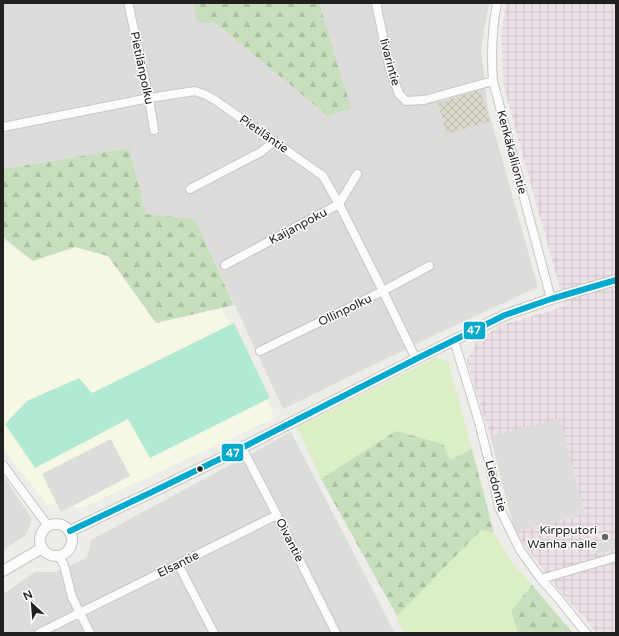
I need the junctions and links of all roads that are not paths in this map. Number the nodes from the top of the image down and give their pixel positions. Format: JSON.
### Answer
{"nodes":[{"id":1,"x":376,"y":3,"type":"edge"},
{"id":2,"x":497,"y":3,"type":"edge"},
{"id":3,"x":129,"y":6,"type":"dead end"},
{"id":4,"x":493,"y":81,"type":"junction"},
{"id":5,"x":149,"y":98,"type":"junction"},
{"id":6,"x":3,"y":126,"type":"edge"},
{"id":7,"x":154,"y":130,"type":"dead end"},
{"id":8,"x":274,"y":141,"type":"junction"},
{"id":9,"x":357,"y":174,"type":"dead end"},
{"id":10,"x":190,"y":189,"type":"dead end"},
{"id":11,"x":339,"y":204,"type":"junction"},
{"id":12,"x":225,"y":265,"type":"dead end"},
{"id":13,"x":429,"y":266,"type":"dead end"},
{"id":14,"x":616,"y":280,"type":"edge"},
{"id":15,"x":383,"y":292,"type":"junction"},
{"id":16,"x":551,"y":299,"type":"junction"},
{"id":17,"x":454,"y":340,"type":"junction"},
{"id":18,"x":260,"y":351,"type":"dead end"},
{"id":19,"x":416,"y":359,"type":"junction"},
{"id":20,"x":242,"y":448,"type":"junction"},
{"id":21,"x":3,"y":465,"type":"edge"},
{"id":22,"x":277,"y":515,"type":"junction"},
{"id":23,"x":48,"y":526,"type":"junction"},
{"id":24,"x":70,"y":531,"type":"junction"},
{"id":25,"x":42,"y":548,"type":"junction"},
{"id":26,"x":59,"y":556,"type":"junction"},
{"id":27,"x":616,"y":557,"type":"edge"},
{"id":28,"x":178,"y":564,"type":"junction"},
{"id":29,"x":3,"y":571,"type":"edge"},
{"id":30,"x":541,"y":579,"type":"junction"},
{"id":31,"x":79,"y":612,"type":"junction"},
{"id":32,"x":39,"y":633,"type":"edge"},
{"id":33,"x":90,"y":633,"type":"edge"},
{"id":34,"x":214,"y":633,"type":"edge"},
{"id":35,"x":336,"y":633,"type":"edge"},
{"id":36,"x":586,"y":633,"type":"edge"}],
"edges":[{"from":1,"to":4,"type":"street","name":"Iivarintie"},
{"from":2,"to":4,"type":"street","name":"Kenkäkalliontie"},
{"from":3,"to":5,"type":"street","name":"Pietilänpolku"},
{"from":4,"to":16,"type":"street","name":"Kenkäkalliontie"},
{"from":5,"to":6,"type":"street","name":"Pietiläntie"},
{"from":5,"to":7,"type":"street","name":"Pietilänpolku"},
{"from":5,"to":8,"type":"street","name":"Pietiläntie"},
{"from":8,"to":10,"type":"street"},
{"from":8,"to":11,"type":"street","name":"Pietiläntie"},
{"from":9,"to":11,"type":"street","name":"Kaijanpoku"},
{"from":11,"to":12,"type":"street","name":"Kaijanpoku"},
{"from":11,"to":15,"type":"street","name":"Pietiläntie"},
{"from":13,"to":15,"type":"street","name":"Ollinpolku"},
{"from":14,"to":16,"type":"street"},
{"from":15,"to":18,"type":"street","name":"Ollinpolku"},
{"from":15,"to":19,"type":"street","name":"Pietiläntie"},
{"from":16,"to":17,"type":"street"},
{"from":17,"to":19,"type":"street"},
{"from":17,"to":30,"type":"street","name":"Liedontie"},
{"from":19,"to":20,"type":"street"},
{"from":20,"to":22,"type":"street","name":"Oivantie"},
{"from":20,"to":24,"type":"street"},
{"from":21,"to":23,"type":"street"},
{"from":22,"to":28,"type":"street","name":"Elsantie"},
{"from":22,"to":35,"type":"street","name":"Oivantie"},
{"from":23,"to":24,"type":"street"},
{"from":23,"to":25,"type":"street"},
{"from":24,"to":26,"type":"street"},
{"from":25,"to":26,"type":"street"},
{"from":25,"to":29,"type":"street"},
{"from":26,"to":31,"type":"street"},
{"from":27,"to":30,"type":"street"},
{"from":28,"to":31,"type":"street","name":"Elsantie"},
{"from":28,"to":34,"type":"street"},
{"from":30,"to":36,"type":"street","name":"Liedontie"},
{"from":31,"to":32,"type":"street","name":"Elsantie"},
{"from":31,"to":33,"type":"street"}]}
